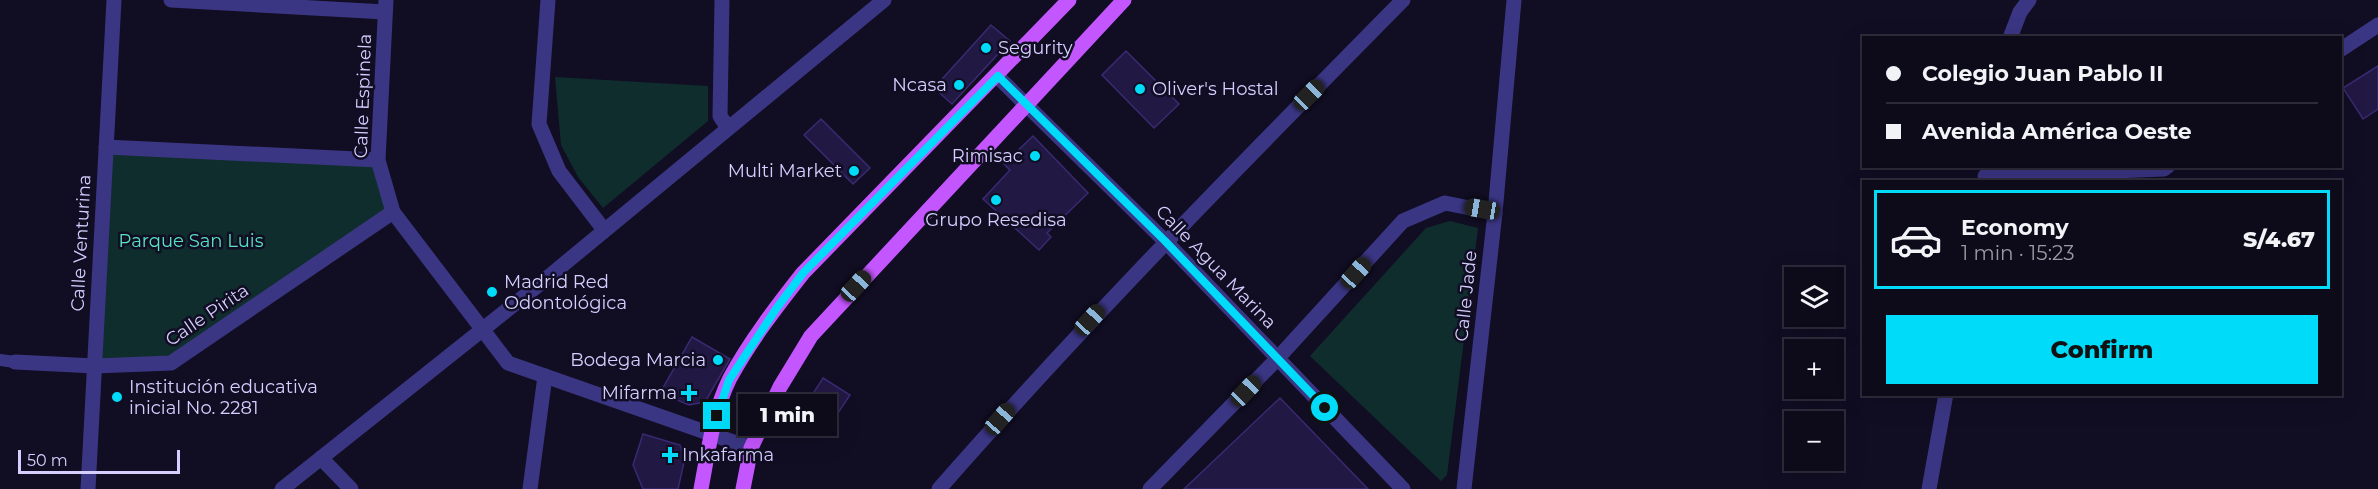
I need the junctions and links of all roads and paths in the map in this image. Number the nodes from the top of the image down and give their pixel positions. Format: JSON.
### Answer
{"nodes":[{"id":1,"x":114,"y":0,"type":"edge"},
{"id":2,"x":171,"y":0,"type":"edge"},
{"id":3,"x":548,"y":0,"type":"edge"},
{"id":4,"x":722,"y":0,"type":"edge"},
{"id":5,"x":884,"y":0,"type":"edge"},
{"id":6,"x":1069,"y":0,"type":"edge"},
{"id":7,"x":1124,"y":0,"type":"edge"},
{"id":8,"x":1403,"y":0,"type":"edge"},
{"id":9,"x":1514,"y":0,"type":"edge"},
{"id":10,"x":2029,"y":0,"type":"edge"},
{"id":11,"x":385,"y":6,"type":"edge"},
{"id":12,"x":2378,"y":25,"type":"edge"},
{"id":13,"x":2011,"y":36,"type":"edge"},
{"id":14,"x":2342,"y":49,"type":"edge"},
{"id":15,"x":998,"y":76,"type":"junction"},
{"id":16,"x":1024,"y":105,"type":"junction"},
{"id":17,"x":728,"y":128,"type":"junction"},
{"id":18,"x":106,"y":147,"type":"junction"},
{"id":19,"x":378,"y":160,"type":"junction"},
{"id":20,"x":2165,"y":168,"type":"edge"},
{"id":21,"x":1985,"y":175,"type":"edge"},
{"id":22,"x":393,"y":212,"type":"junction"},
{"id":23,"x":1495,"y":213,"type":"junction"},
{"id":24,"x":604,"y":230,"type":"junction"},
{"id":25,"x":1165,"y":241,"type":"junction"},
{"id":26,"x":481,"y":330,"type":"junction"},
{"id":27,"x":1277,"y":359,"type":"junction"},
{"id":28,"x":8,"y":361,"type":"edge"},
{"id":29,"x":94,"y":366,"type":"junction"},
{"id":30,"x":545,"y":376,"type":"junction"},
{"id":31,"x":1946,"y":396,"type":"edge"},
{"id":32,"x":711,"y":434,"type":"junction"},
{"id":33,"x":751,"y":448,"type":"junction"},
{"id":34,"x":321,"y":458,"type":"junction"},
{"id":35,"x":88,"y":489,"type":"edge"},
{"id":36,"x":282,"y":489,"type":"edge"},
{"id":37,"x":351,"y":489,"type":"edge"},
{"id":38,"x":530,"y":489,"type":"edge"},
{"id":39,"x":701,"y":489,"type":"edge"},
{"id":40,"x":743,"y":489,"type":"edge"},
{"id":41,"x":939,"y":489,"type":"edge"},
{"id":42,"x":1150,"y":489,"type":"edge"},
{"id":43,"x":1403,"y":489,"type":"edge"},
{"id":44,"x":1464,"y":489,"type":"edge"},
{"id":45,"x":1929,"y":489,"type":"edge"}],
"edges":[{"from":1,"to":18,"type":"street","name":"Calle Venturina"},
{"from":2,"to":11,"type":"street"},
{"from":3,"to":24,"type":"street"},
{"from":4,"to":17,"type":"street"},
{"from":5,"to":17,"type":"street"},
{"from":6,"to":15,"type":"main road"},
{"from":7,"to":16,"type":"main road"},
{"from":8,"to":25,"type":"street"},
{"from":9,"to":23,"type":"street","name":"Calle Jade"},
{"from":10,"to":13,"type":"street"},
{"from":11,"to":19,"type":"street","name":"Calle Espinela"},
{"from":12,"to":14,"type":"street"},
{"from":15,"to":16,"type":"street","name":"Calle Agua Marina"},
{"from":15,"to":32,"type":"main road"},
{"from":16,"to":25,"type":"street","name":"Calle Agua Marina"},
{"from":16,"to":33,"type":"main road"},
{"from":17,"to":24,"type":"street"},
{"from":18,"to":19,"type":"street"},
{"from":18,"to":29,"type":"street","name":"Calle Venturina"},
{"from":19,"to":22,"type":"street","name":"Calle Espinela"},
{"from":20,"to":21,"type":"street"},
{"from":22,"to":26,"type":"street","name":"Calle Espinela"},
{"from":22,"to":29,"type":"street","name":"Calle Pirita"},
{"from":23,"to":27,"type":"street"},
{"from":23,"to":44,"type":"street","name":"Calle Jade"},
{"from":24,"to":26,"type":"street"},
{"from":25,"to":27,"type":"street","name":"Calle Agua Marina"},
{"from":25,"to":41,"type":"street"},
{"from":26,"to":30,"type":"street","name":"Calle Espinela"},
{"from":26,"to":34,"type":"street"},
{"from":27,"to":42,"type":"street"},
{"from":27,"to":43,"type":"street","name":"Calle Agua Marina"},
{"from":28,"to":29,"type":"street","name":"Calle Pirita"},
{"from":29,"to":35,"type":"street","name":"Calle Venturina"},
{"from":30,"to":32,"type":"street","name":"Calle Espinela"},
{"from":30,"to":38,"type":"street"},
{"from":31,"to":45,"type":"street"},
{"from":32,"to":33,"type":"street","name":"Calle Espinela"},
{"from":32,"to":39,"type":"main road"},
{"from":33,"to":40,"type":"main road"},
{"from":34,"to":36,"type":"street"},
{"from":34,"to":37,"type":"street"}]}
